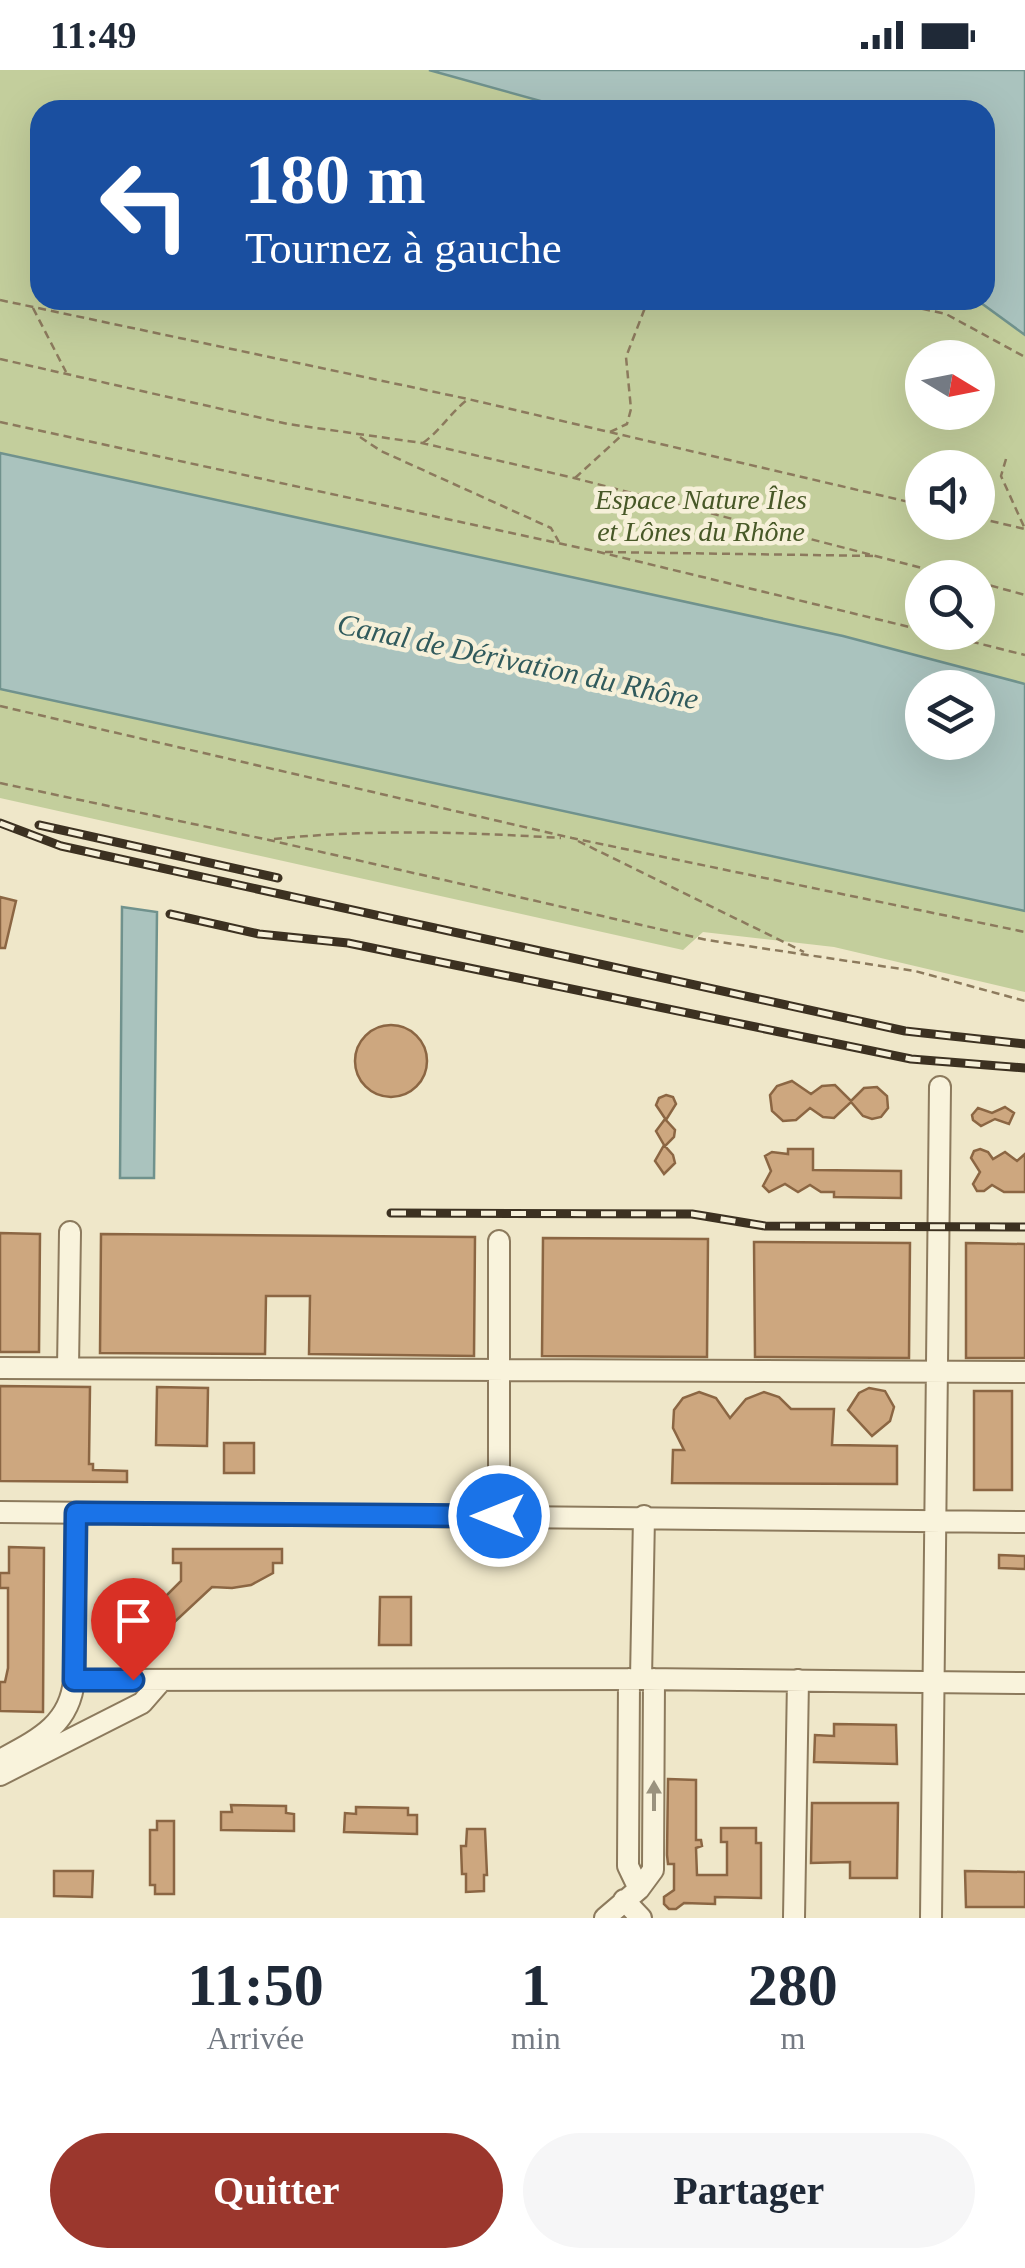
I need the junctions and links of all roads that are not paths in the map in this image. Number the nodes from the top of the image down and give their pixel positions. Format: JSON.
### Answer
{"nodes":[{"id":1,"x":940,"y":1087,"type":"dead end"},
{"id":2,"x":70,"y":1232,"type":"dead end"},
{"id":3,"x":499,"y":1242,"type":"dead end"},
{"id":4,"x":0,"y":1368,"type":"edge"},
{"id":5,"x":68,"y":1368,"type":"junction"},
{"id":6,"x":498,"y":1370,"type":"junction"},
{"id":7,"x":938,"y":1371,"type":"junction"},
{"id":8,"x":1025,"y":1372,"type":"edge"},
{"id":9,"x":0,"y":1512,"type":"edge"},
{"id":10,"x":76,"y":1513,"type":"junction"},
{"id":11,"x":499,"y":1516,"type":"junction"},
{"id":12,"x":644,"y":1516,"type":"junction"},
{"id":13,"x":936,"y":1522,"type":"junction"},
{"id":14,"x":1025,"y":1522,"type":"edge"},
{"id":15,"x":641,"y":1679,"type":"junction"},
{"id":16,"x":74,"y":1680,"type":"junction"},
{"id":17,"x":162,"y":1680,"type":"junction"},
{"id":18,"x":798,"y":1680,"type":"junction"},
{"id":19,"x":935,"y":1680,"type":"junction"},
{"id":20,"x":1025,"y":1683,"type":"edge"},
{"id":21,"x":0,"y":1760,"type":"edge"},
{"id":22,"x":0,"y":1775,"type":"edge"},
{"id":23,"x":632,"y":1894,"type":"junction"},
{"id":24,"x":604,"y":1918,"type":"edge"},
{"id":25,"x":641,"y":1918,"type":"edge"},
{"id":26,"x":794,"y":1918,"type":"edge"},
{"id":27,"x":931,"y":1918,"type":"edge"}],
"edges":[{"from":1,"to":7,"type":"street"},
{"from":2,"to":5,"type":"street"},
{"from":3,"to":6,"type":"street"},
{"from":4,"to":5,"type":"street"},
{"from":5,"to":6,"type":"street"},
{"from":6,"to":7,"type":"street"},
{"from":6,"to":11,"type":"street"},
{"from":7,"to":8,"type":"street"},
{"from":7,"to":13,"type":"street"},
{"from":9,"to":10,"type":"street"},
{"from":10,"to":11,"type":"street"},
{"from":10,"to":16,"type":"street"},
{"from":11,"to":12,"type":"street"},
{"from":12,"to":13,"type":"street"},
{"from":12,"to":15,"type":"street"},
{"from":13,"to":14,"type":"street"},
{"from":13,"to":19,"type":"street"},
{"from":15,"to":17,"type":"street"},
{"from":15,"to":18,"type":"street"},
{"from":15,"to":23,"type":"street"},
{"from":16,"to":17,"type":"street"},
{"from":16,"to":21,"type":"street"},
{"from":17,"to":22,"type":"street"},
{"from":18,"to":19,"type":"street"},
{"from":18,"to":26,"type":"street"},
{"from":19,"to":20,"type":"street"},
{"from":19,"to":27,"type":"street"},
{"from":23,"to":24,"type":"street"},
{"from":23,"to":25,"type":"street"}]}
